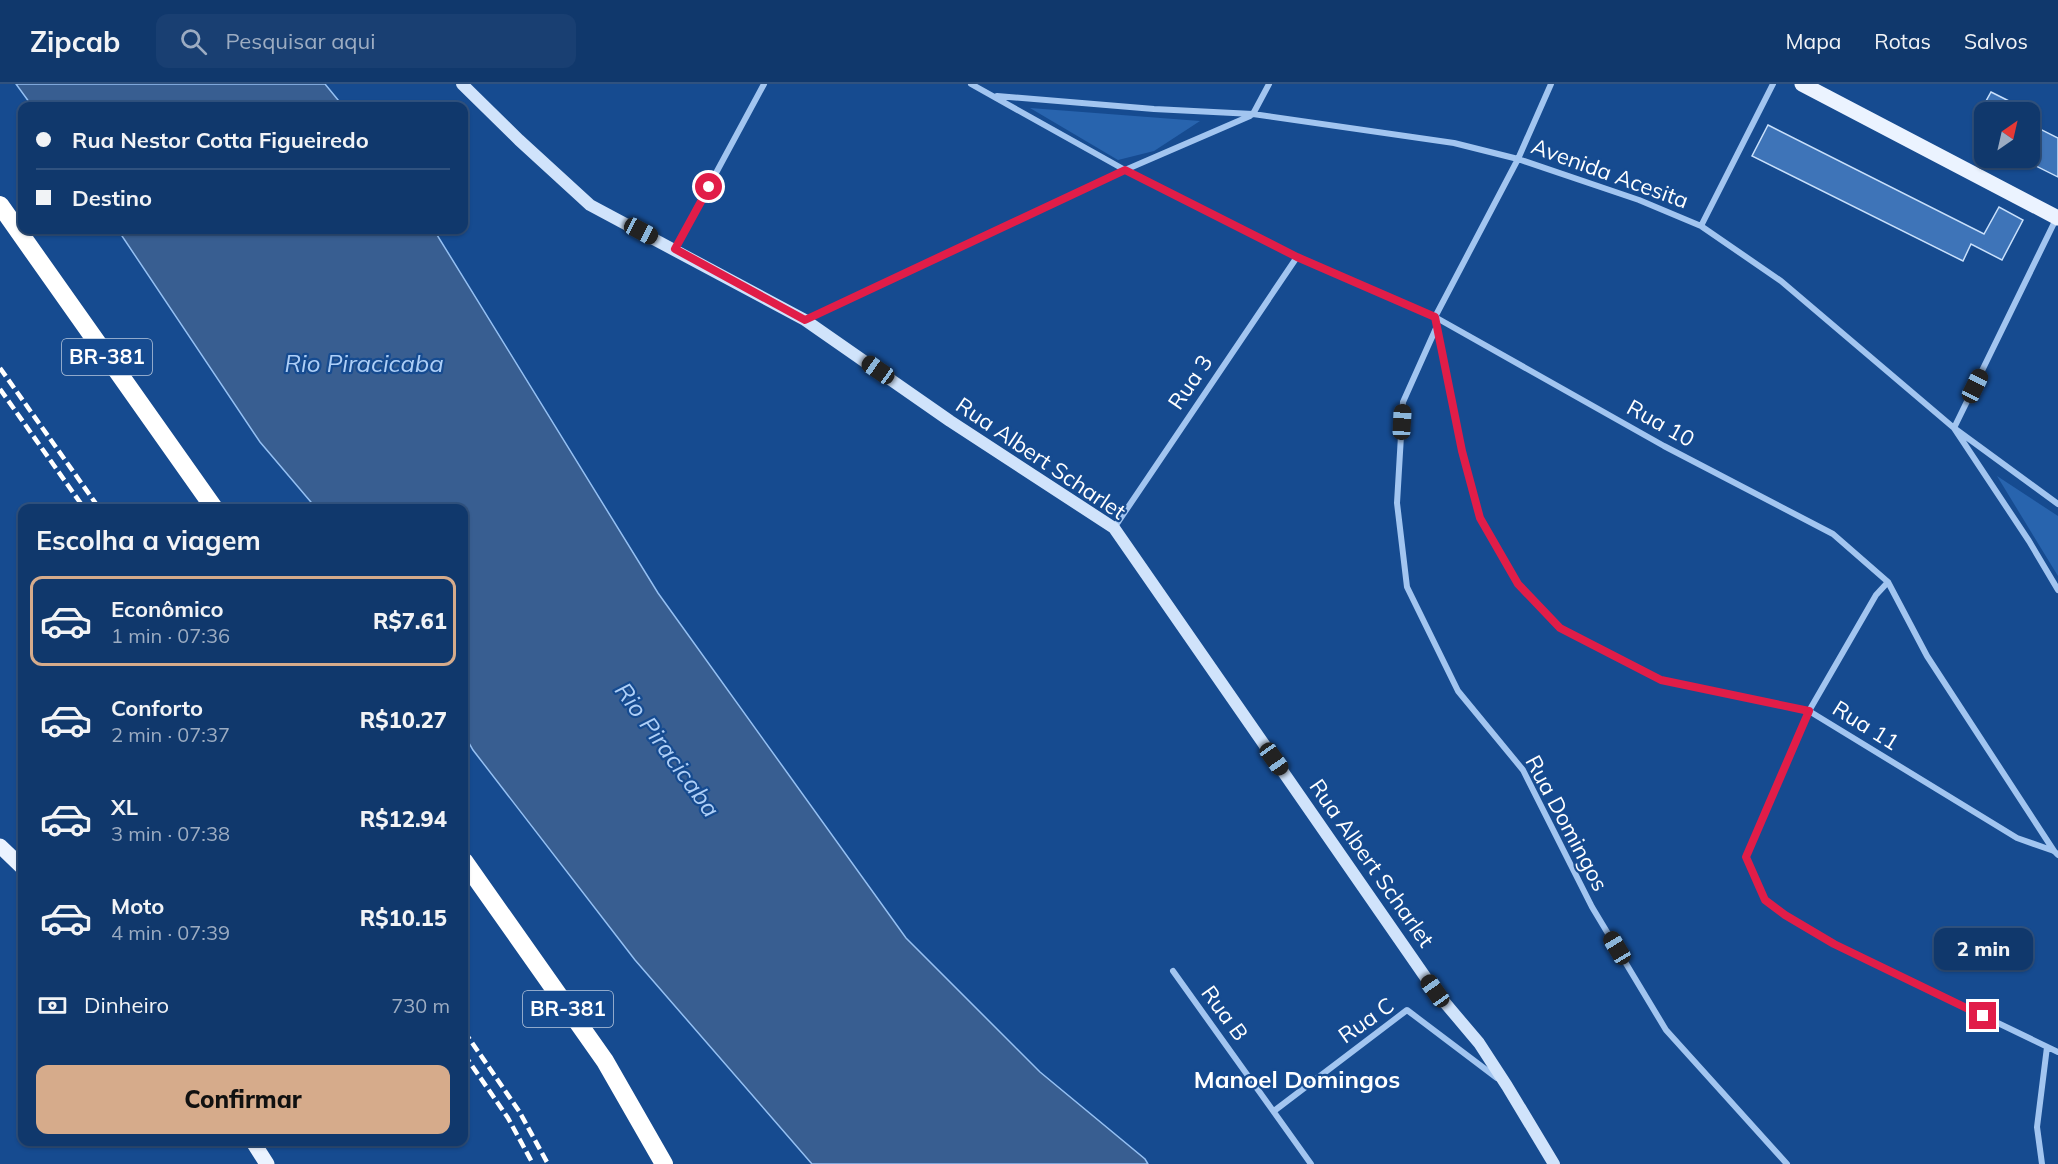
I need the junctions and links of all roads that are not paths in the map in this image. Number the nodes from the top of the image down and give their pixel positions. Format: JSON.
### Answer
{"nodes":[{"id":1,"x":462,"y":84,"type":"edge"},
{"id":2,"x":764,"y":84,"type":"edge"},
{"id":3,"x":971,"y":84,"type":"edge"},
{"id":4,"x":1269,"y":84,"type":"edge"},
{"id":5,"x":1551,"y":84,"type":"edge"},
{"id":6,"x":1773,"y":84,"type":"edge"},
{"id":7,"x":1802,"y":84,"type":"edge"},
{"id":8,"x":993,"y":96,"type":"junction"},
{"id":9,"x":1253,"y":114,"type":"junction"},
{"id":10,"x":1518,"y":159,"type":"junction"},
{"id":11,"x":1125,"y":170,"type":"junction"},
{"id":12,"x":0,"y":205,"type":"edge"},
{"id":13,"x":2058,"y":217,"type":"edge"},
{"id":14,"x":1701,"y":226,"type":"junction"},
{"id":15,"x":18,"y":230,"type":"edge"},
{"id":16,"x":20,"y":234,"type":"edge"},
{"id":17,"x":675,"y":249,"type":"junction"},
{"id":18,"x":1297,"y":257,"type":"junction"},
{"id":19,"x":1435,"y":317,"type":"junction"},
{"id":20,"x":805,"y":320,"type":"junction"},
{"id":21,"x":1437,"y":326,"type":"junction"},
{"id":22,"x":1954,"y":428,"type":"junction"},
{"id":23,"x":211,"y":504,"type":"edge"},
{"id":24,"x":2058,"y":504,"type":"edge"},
{"id":25,"x":1114,"y":528,"type":"junction"},
{"id":26,"x":1888,"y":582,"type":"junction"},
{"id":27,"x":2058,"y":590,"type":"edge"},
{"id":28,"x":1809,"y":711,"type":"junction"},
{"id":29,"x":0,"y":846,"type":"edge"},
{"id":30,"x":2056,"y":853,"type":"edge"},
{"id":31,"x":18,"y":863,"type":"edge"},
{"id":32,"x":468,"y":867,"type":"edge"},
{"id":33,"x":1173,"y":971,"type":"dead end"},
{"id":34,"x":2048,"y":1047,"type":"junction"},
{"id":35,"x":2058,"y":1052,"type":"edge"},
{"id":36,"x":1507,"y":1086,"type":"junction"},
{"id":37,"x":1274,"y":1111,"type":"junction"},
{"id":38,"x":256,"y":1146,"type":"edge"},
{"id":39,"x":267,"y":1164,"type":"edge"},
{"id":40,"x":664,"y":1164,"type":"edge"},
{"id":41,"x":1311,"y":1164,"type":"edge"},
{"id":42,"x":1554,"y":1164,"type":"edge"},
{"id":43,"x":1787,"y":1164,"type":"edge"},
{"id":44,"x":2042,"y":1164,"type":"edge"}],
"edges":[{"from":1,"to":17,"type":"main road","name":"Rua Albert Scharlet"},
{"from":2,"to":17,"type":"street"},
{"from":3,"to":8,"type":"street","name":"Rua 10"},
{"from":4,"to":9,"type":"street"},
{"from":5,"to":10,"type":"street"},
{"from":6,"to":14,"type":"street"},
{"from":7,"to":13,"type":"main road"},
{"from":8,"to":9,"type":"street","name":"Avenida Acesita"},
{"from":8,"to":11,"type":"street","name":"Rua 10"},
{"from":9,"to":10,"type":"street","name":"Avenida Acesita"},
{"from":9,"to":11,"type":"street"},
{"from":10,"to":14,"type":"street","name":"Avenida Acesita"},
{"from":10,"to":19,"type":"street"},
{"from":11,"to":18,"type":"street","name":"Rua 10"},
{"from":11,"to":20,"type":"street"},
{"from":12,"to":15,"type":"highway","number":"BR-381"},
{"from":13,"to":22,"type":"street"},
{"from":14,"to":22,"type":"street","name":"Avenida Acesita"},
{"from":16,"to":23,"type":"highway","number":"BR-381"},
{"from":17,"to":20,"type":"main road","name":"Rua Albert Scharlet"},
{"from":18,"to":19,"type":"street","name":"Rua 10"},
{"from":18,"to":25,"type":"street","name":"Rua 3"},
{"from":19,"to":21,"type":"street","name":"Rua 11"},
{"from":19,"to":26,"type":"street","name":"Rua 10"},
{"from":20,"to":25,"type":"main road","name":"Rua Albert Scharlet"},
{"from":21,"to":28,"type":"street","name":"Rua 11"},
{"from":21,"to":43,"type":"street","name":"Rua Domingos"},
{"from":22,"to":24,"type":"street"},
{"from":22,"to":27,"type":"street","name":"Avenida Acesita"},
{"from":25,"to":36,"type":"main road","name":"Rua Albert Scharlet"},
{"from":26,"to":28,"type":"street"},
{"from":26,"to":30,"type":"street","name":"Rua 10"},
{"from":28,"to":30,"type":"street","name":"Rua 11"},
{"from":28,"to":34,"type":"street"},
{"from":29,"to":31,"type":"main road"},
{"from":32,"to":40,"type":"highway","number":"BR-381"},
{"from":33,"to":37,"type":"street","name":"Rua B"},
{"from":34,"to":35,"type":"street"},
{"from":34,"to":44,"type":"street"},
{"from":36,"to":37,"type":"street","name":"Rua C"},
{"from":36,"to":42,"type":"main road","name":"Rua Albert Scharlet"},
{"from":37,"to":41,"type":"street","name":"Rua B"},
{"from":38,"to":39,"type":"main road"}]}
